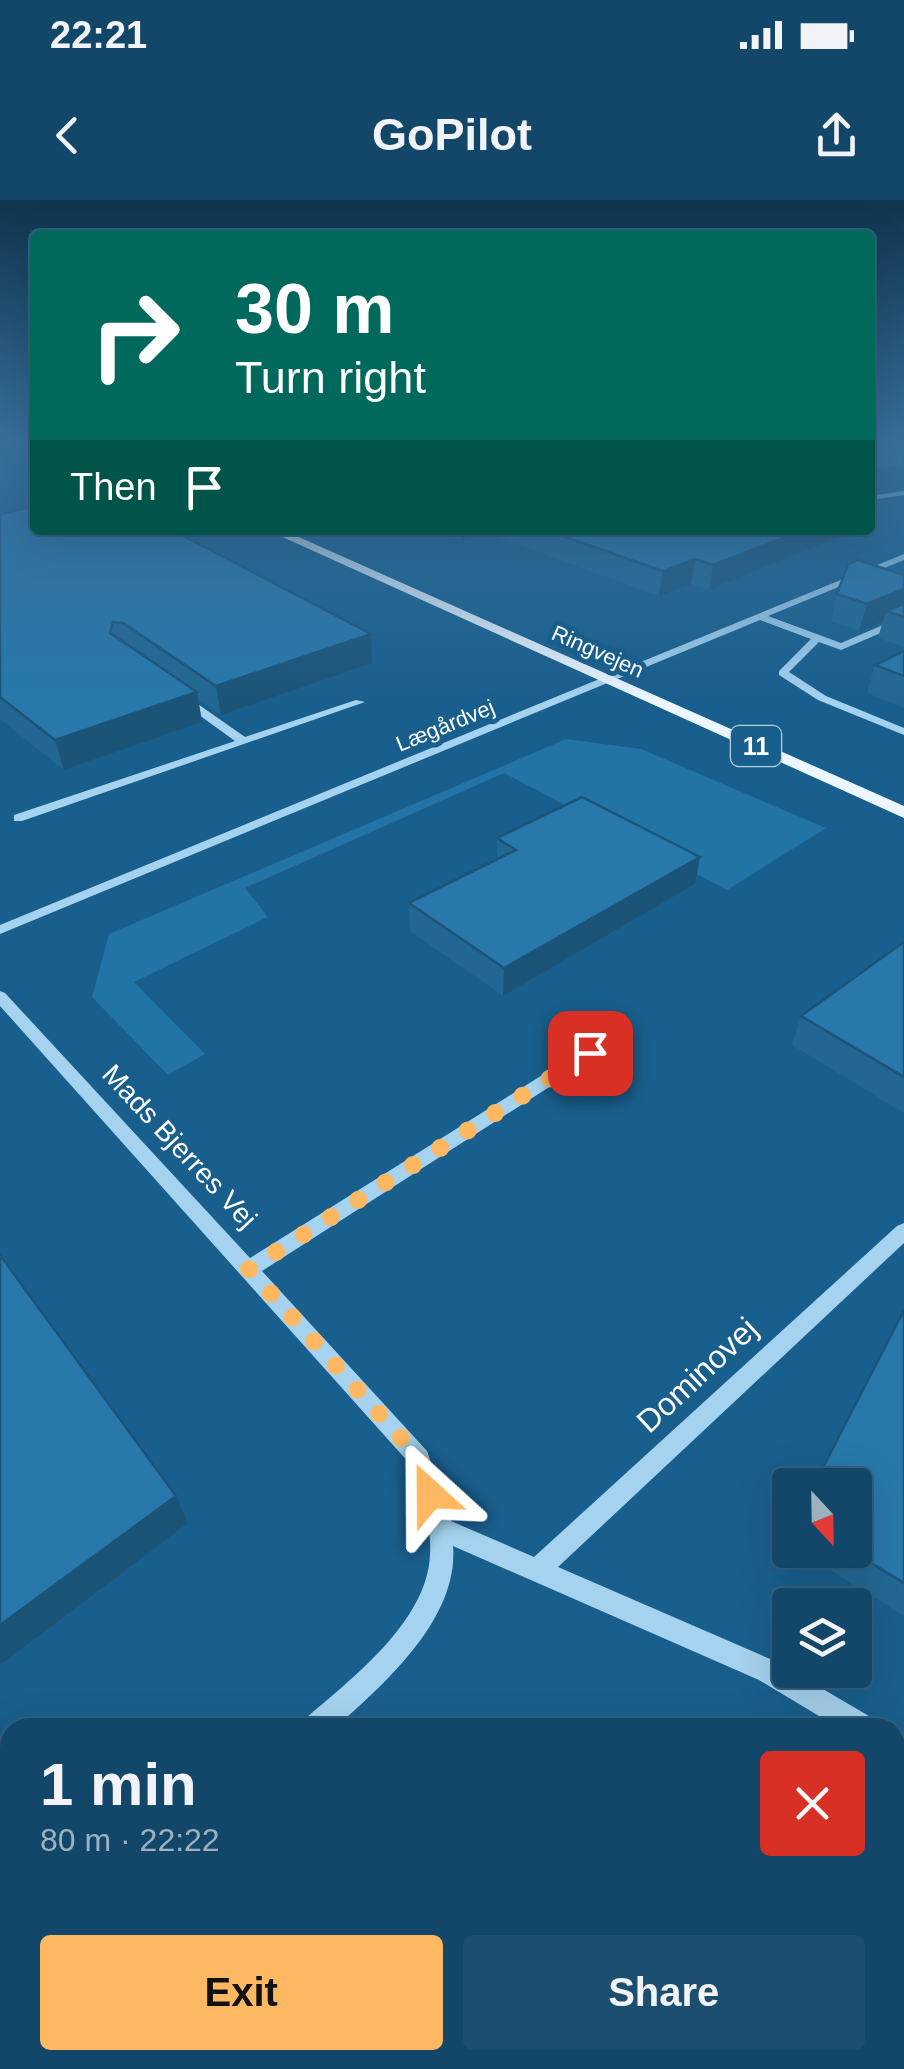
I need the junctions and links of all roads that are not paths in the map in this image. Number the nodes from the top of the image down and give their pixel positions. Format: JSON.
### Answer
{"nodes":[{"id":1,"x":284,"y":535,"type":"edge"},
{"id":2,"x":904,"y":557,"type":"edge"},
{"id":3,"x":872,"y":571,"type":"junction"},
{"id":4,"x":888,"y":576,"type":"edge"},
{"id":5,"x":761,"y":617,"type":"junction"},
{"id":6,"x":904,"y":619,"type":"edge"},
{"id":7,"x":816,"y":638,"type":"junction"},
{"id":8,"x":608,"y":680,"type":"junction"},
{"id":9,"x":168,"y":688,"type":"edge"},
{"id":10,"x":360,"y":702,"type":"dead end"},
{"id":11,"x":904,"y":732,"type":"edge"},
{"id":12,"x":244,"y":742,"type":"junction"},
{"id":13,"x":904,"y":813,"type":"edge"},
{"id":14,"x":18,"y":818,"type":"dead end"},
{"id":15,"x":0,"y":930,"type":"edge"},
{"id":16,"x":0,"y":996,"type":"edge"},
{"id":17,"x":590,"y":1053,"type":"dead end"},
{"id":18,"x":904,"y":1231,"type":"edge"},
{"id":19,"x":249,"y":1269,"type":"junction"},
{"id":20,"x":442,"y":1529,"type":"junction"},
{"id":21,"x":538,"y":1571,"type":"junction"},
{"id":22,"x":325,"y":1718,"type":"edge"},
{"id":23,"x":848,"y":1718,"type":"edge"}],
"edges":[{"from":1,"to":8,"type":"main road","name":"Ringvejen","number":"11"},
{"from":2,"to":3,"type":"street","name":"Lægårdvej"},
{"from":3,"to":4,"type":"street"},
{"from":3,"to":5,"type":"street","name":"Lægårdvej"},
{"from":5,"to":7,"type":"street"},
{"from":5,"to":8,"type":"street","name":"Lægårdvej"},
{"from":6,"to":7,"type":"street"},
{"from":7,"to":11,"type":"street"},
{"from":8,"to":13,"type":"main road","name":"Ringvejen","number":"11"},
{"from":8,"to":15,"type":"street","name":"Lægårdvej"},
{"from":9,"to":12,"type":"street"},
{"from":10,"to":12,"type":"street"},
{"from":12,"to":14,"type":"street"},
{"from":16,"to":19,"type":"street","name":"Mads Bjerres Vej"},
{"from":17,"to":19,"type":"street"},
{"from":18,"to":21,"type":"street","name":"Dominovej"},
{"from":19,"to":20,"type":"street","name":"Mads Bjerres Vej"},
{"from":20,"to":21,"type":"street"},
{"from":20,"to":22,"type":"street","name":"Mads Bjerres Vej"},
{"from":21,"to":23,"type":"street"}]}
